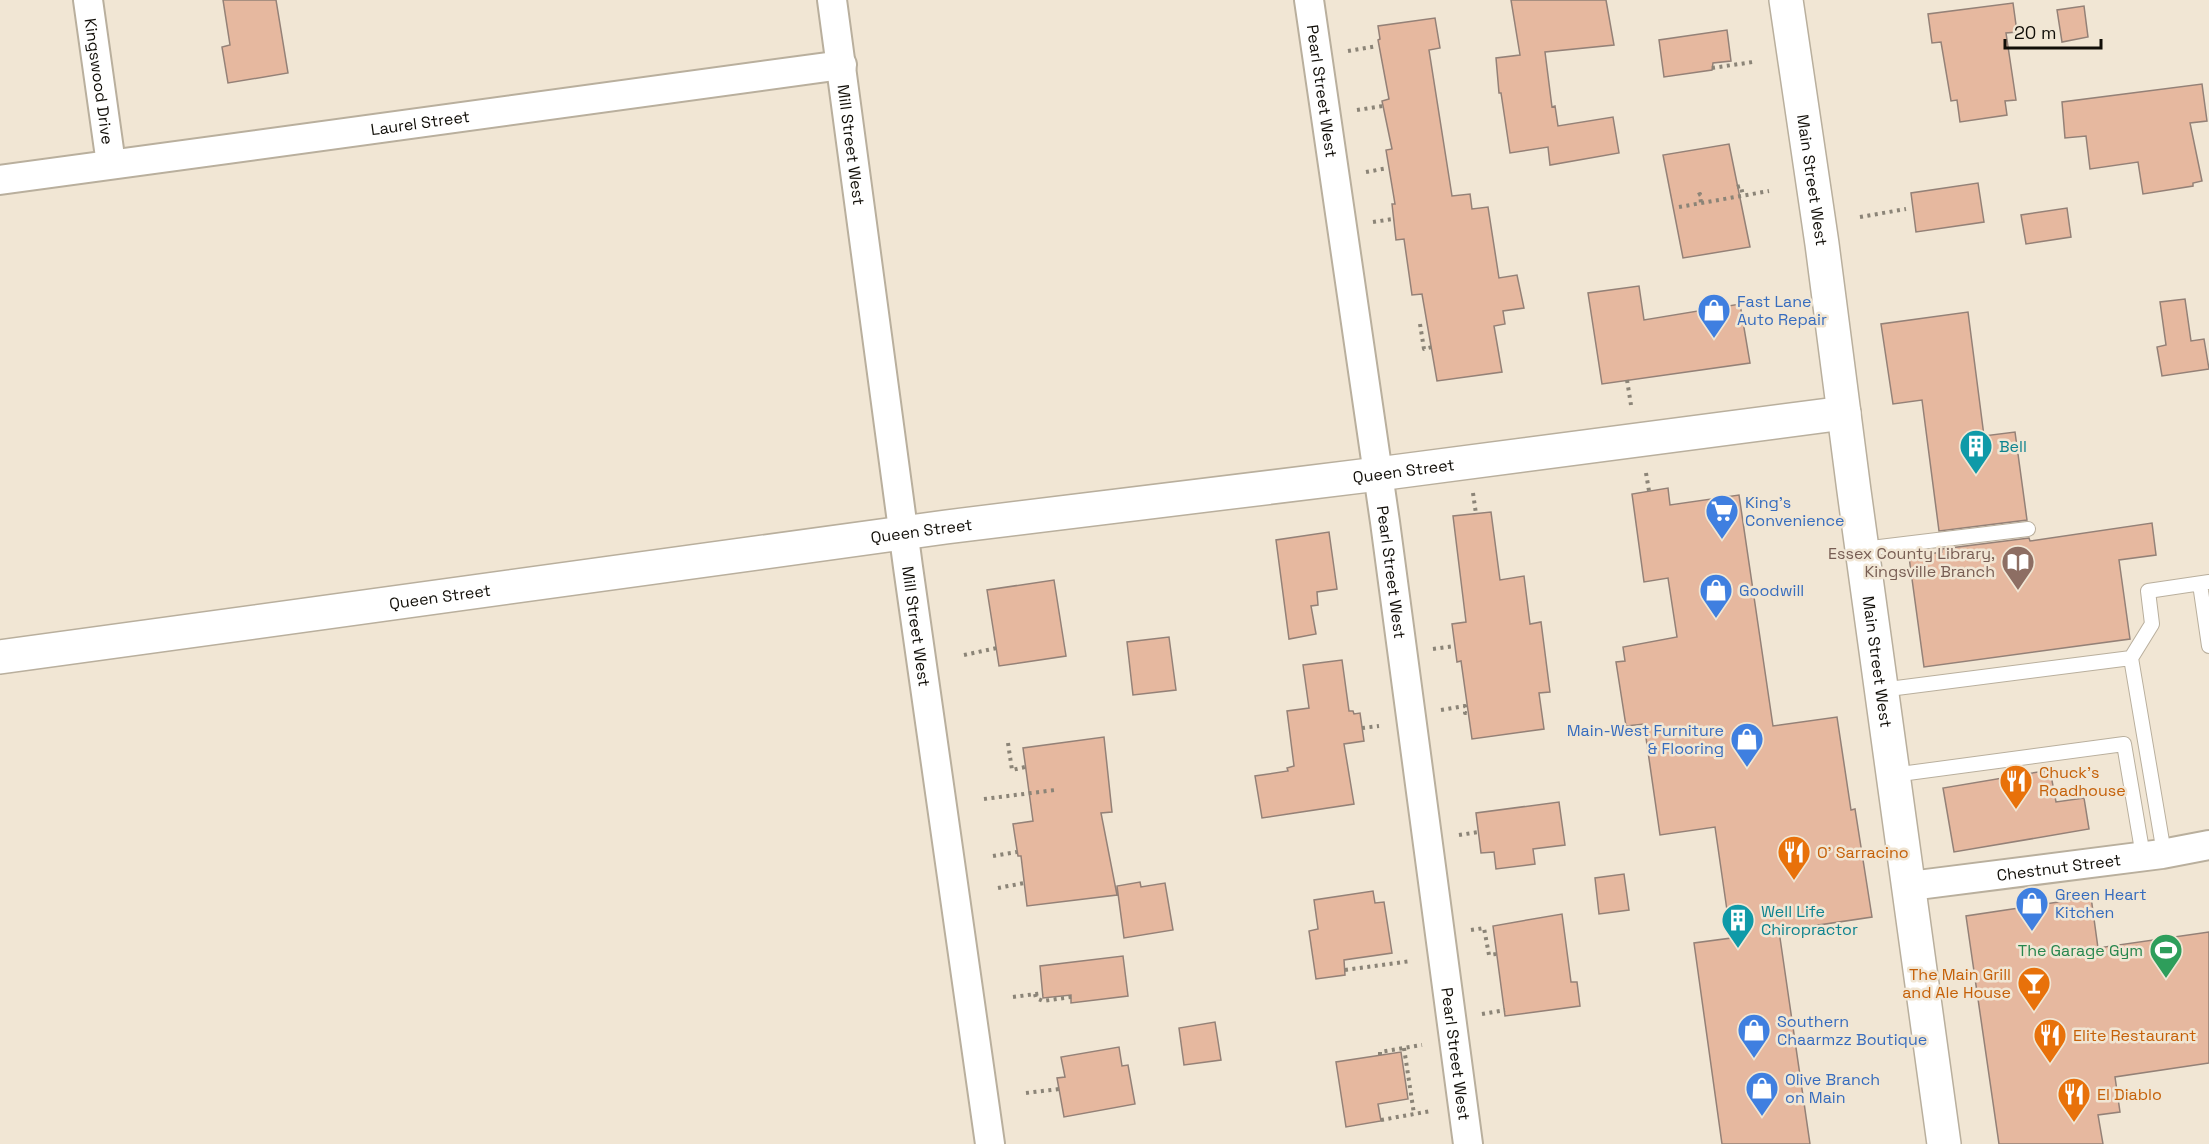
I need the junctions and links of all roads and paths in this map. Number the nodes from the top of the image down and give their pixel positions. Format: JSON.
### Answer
{"nodes":[{"id":1,"x":88,"y":0,"type":"edge"},
{"id":2,"x":832,"y":0,"type":"edge"},
{"id":3,"x":1309,"y":0,"type":"edge"},
{"id":4,"x":1786,"y":0,"type":"edge"},
{"id":5,"x":1377,"y":46,"type":"dead end"},
{"id":6,"x":1348,"y":51,"type":"dead end"},
{"id":7,"x":1753,"y":62,"type":"dead end"},
{"id":8,"x":842,"y":65,"type":"junction"},
{"id":9,"x":1712,"y":68,"type":"dead end"},
{"id":10,"x":1383,"y":106,"type":"dead end"},
{"id":11,"x":1357,"y":110,"type":"dead end"},
{"id":12,"x":111,"y":164,"type":"junction"},
{"id":13,"x":1389,"y":168,"type":"dead end"},
{"id":14,"x":1366,"y":172,"type":"dead end"},
{"id":15,"x":0,"y":180,"type":"edge"},
{"id":16,"x":1737,"y":187,"type":"dead end"},
{"id":17,"x":1769,"y":191,"type":"dead end"},
{"id":18,"x":1698,"y":195,"type":"dead end"},
{"id":19,"x":1743,"y":195,"type":"junction"},
{"id":20,"x":1701,"y":203,"type":"junction"},
{"id":21,"x":1679,"y":207,"type":"dead end"},
{"id":22,"x":1906,"y":209,"type":"dead end"},
{"id":23,"x":1860,"y":217,"type":"dead end"},
{"id":24,"x":1394,"y":219,"type":"dead end"},
{"id":25,"x":1373,"y":222,"type":"dead end"},
{"id":26,"x":1420,"y":324,"type":"dead end"},
{"id":27,"x":1432,"y":347,"type":"dead end"},
{"id":28,"x":1627,"y":380,"type":"dead end"},
{"id":29,"x":1631,"y":405,"type":"dead end"},
{"id":30,"x":1844,"y":413,"type":"junction"},
{"id":31,"x":1645,"y":469,"type":"dead end"},
{"id":32,"x":1378,"y":474,"type":"junction"},
{"id":33,"x":1648,"y":491,"type":"dead end"},
{"id":34,"x":1473,"y":492,"type":"dead end"},
{"id":35,"x":1476,"y":514,"type":"dead end"},
{"id":36,"x":2028,"y":529,"type":"dead end"},
{"id":37,"x":904,"y":533,"type":"junction"},
{"id":38,"x":1863,"y":549,"type":"junction"},
{"id":39,"x":2205,"y":583,"type":"edge"},
{"id":40,"x":2208,"y":627,"type":"edge"},
{"id":41,"x":1455,"y":646,"type":"dead end"},
{"id":42,"x":2209,"y":646,"type":"edge"},
{"id":43,"x":997,"y":648,"type":"dead end"},
{"id":44,"x":1433,"y":649,"type":"dead end"},
{"id":45,"x":964,"y":655,"type":"dead end"},
{"id":46,"x":0,"y":657,"type":"edge"},
{"id":47,"x":2131,"y":658,"type":"junction"},
{"id":48,"x":1881,"y":690,"type":"junction"},
{"id":49,"x":1442,"y":710,"type":"dead end"},
{"id":50,"x":1468,"y":712,"type":"dead end"},
{"id":51,"x":1379,"y":726,"type":"dead end"},
{"id":52,"x":1362,"y":728,"type":"dead end"},
{"id":53,"x":1008,"y":743,"type":"dead end"},
{"id":54,"x":1025,"y":767,"type":"dead end"},
{"id":55,"x":1893,"y":775,"type":"junction"},
{"id":56,"x":1055,"y":790,"type":"dead end"},
{"id":57,"x":984,"y":799,"type":"dead end"},
{"id":58,"x":1479,"y":832,"type":"dead end"},
{"id":59,"x":1459,"y":835,"type":"dead end"},
{"id":60,"x":2209,"y":845,"type":"edge"},
{"id":61,"x":1017,"y":852,"type":"dead end"},
{"id":62,"x":2153,"y":855,"type":"junction"},
{"id":63,"x":993,"y":856,"type":"dead end"},
{"id":64,"x":1024,"y":883,"type":"dead end"},
{"id":65,"x":1910,"y":886,"type":"junction"},
{"id":66,"x":998,"y":888,"type":"dead end"},
{"id":67,"x":1471,"y":930,"type":"dead end"},
{"id":68,"x":1496,"y":954,"type":"dead end"},
{"id":69,"x":1411,"y":961,"type":"dead end"},
{"id":70,"x":1345,"y":970,"type":"dead end"},
{"id":71,"x":1043,"y":993,"type":"dead end"},
{"id":72,"x":1035,"y":994,"type":"junction"},
{"id":73,"x":1013,"y":997,"type":"dead end"},
{"id":74,"x":1071,"y":997,"type":"dead end"},
{"id":75,"x":1505,"y":1010,"type":"dead end"},
{"id":76,"x":1482,"y":1014,"type":"dead end"},
{"id":77,"x":1422,"y":1045,"type":"dead end"},
{"id":78,"x":1404,"y":1048,"type":"junction"},
{"id":79,"x":1380,"y":1055,"type":"dead end"},
{"id":80,"x":1059,"y":1089,"type":"dead end"},
{"id":81,"x":1026,"y":1094,"type":"dead end"},
{"id":82,"x":1431,"y":1111,"type":"dead end"},
{"id":83,"x":1414,"y":1114,"type":"junction"},
{"id":84,"x":1381,"y":1120,"type":"dead end"},
{"id":85,"x":990,"y":1144,"type":"edge"},
{"id":86,"x":1468,"y":1144,"type":"edge"},
{"id":87,"x":1944,"y":1144,"type":"edge"}],
"edges":[{"from":1,"to":12,"type":"street","name":"Kingswood Drive"},
{"from":2,"to":8,"type":"street","name":"Mill Street West"},
{"from":3,"to":32,"type":"street","name":"Pearl Street West"},
{"from":4,"to":30,"type":"street","name":"Main Street West"},
{"from":5,"to":6,"type":"path"},
{"from":7,"to":9,"type":"path"},
{"from":8,"to":12,"type":"street","name":"Laurel Street"},
{"from":8,"to":37,"type":"street","name":"Mill Street West"},
{"from":10,"to":11,"type":"path"},
{"from":12,"to":15,"type":"street","name":"Laurel Street"},
{"from":13,"to":14,"type":"path"},
{"from":16,"to":19,"type":"path"},
{"from":17,"to":19,"type":"path"},
{"from":18,"to":20,"type":"path"},
{"from":19,"to":20,"type":"path"},
{"from":20,"to":21,"type":"path"},
{"from":22,"to":23,"type":"path"},
{"from":24,"to":25,"type":"path"},
{"from":26,"to":27,"type":"path"},
{"from":28,"to":29,"type":"path"},
{"from":30,"to":32,"type":"street","name":"Queen Street"},
{"from":30,"to":38,"type":"street","name":"Main Street West"},
{"from":31,"to":33,"type":"path"},
{"from":32,"to":37,"type":"street","name":"Queen Street"},
{"from":32,"to":86,"type":"street","name":"Pearl Street West"},
{"from":34,"to":35,"type":"path"},
{"from":36,"to":38,"type":"lane"},
{"from":37,"to":46,"type":"street","name":"Queen Street"},
{"from":37,"to":85,"type":"street","name":"Mill Street West"},
{"from":38,"to":48,"type":"street","name":"Main Street West"},
{"from":39,"to":40,"type":"lane"},
{"from":39,"to":47,"type":"lane"},
{"from":40,"to":42,"type":"lane"},
{"from":41,"to":44,"type":"path"},
{"from":43,"to":45,"type":"path"},
{"from":47,"to":48,"type":"lane"},
{"from":47,"to":62,"type":"lane"},
{"from":48,"to":55,"type":"street","name":"Main Street West"},
{"from":49,"to":50,"type":"path"},
{"from":51,"to":52,"type":"path"},
{"from":53,"to":54,"type":"path"},
{"from":55,"to":62,"type":"lane"},
{"from":55,"to":65,"type":"street","name":"Main Street West"},
{"from":56,"to":57,"type":"path"},
{"from":58,"to":59,"type":"path"},
{"from":60,"to":62,"type":"street","name":"Chestnut Street"},
{"from":61,"to":63,"type":"path"},
{"from":62,"to":65,"type":"street","name":"Chestnut Street"},
{"from":64,"to":66,"type":"path"},
{"from":65,"to":87,"type":"street","name":"Main Street West"},
{"from":67,"to":68,"type":"path"},
{"from":69,"to":70,"type":"path"},
{"from":71,"to":72,"type":"path"},
{"from":72,"to":73,"type":"path"},
{"from":72,"to":74,"type":"path"},
{"from":75,"to":76,"type":"path"},
{"from":77,"to":78,"type":"path"},
{"from":78,"to":79,"type":"path"},
{"from":78,"to":83,"type":"path"},
{"from":80,"to":81,"type":"path"},
{"from":82,"to":83,"type":"path"},
{"from":83,"to":84,"type":"path"}]}
